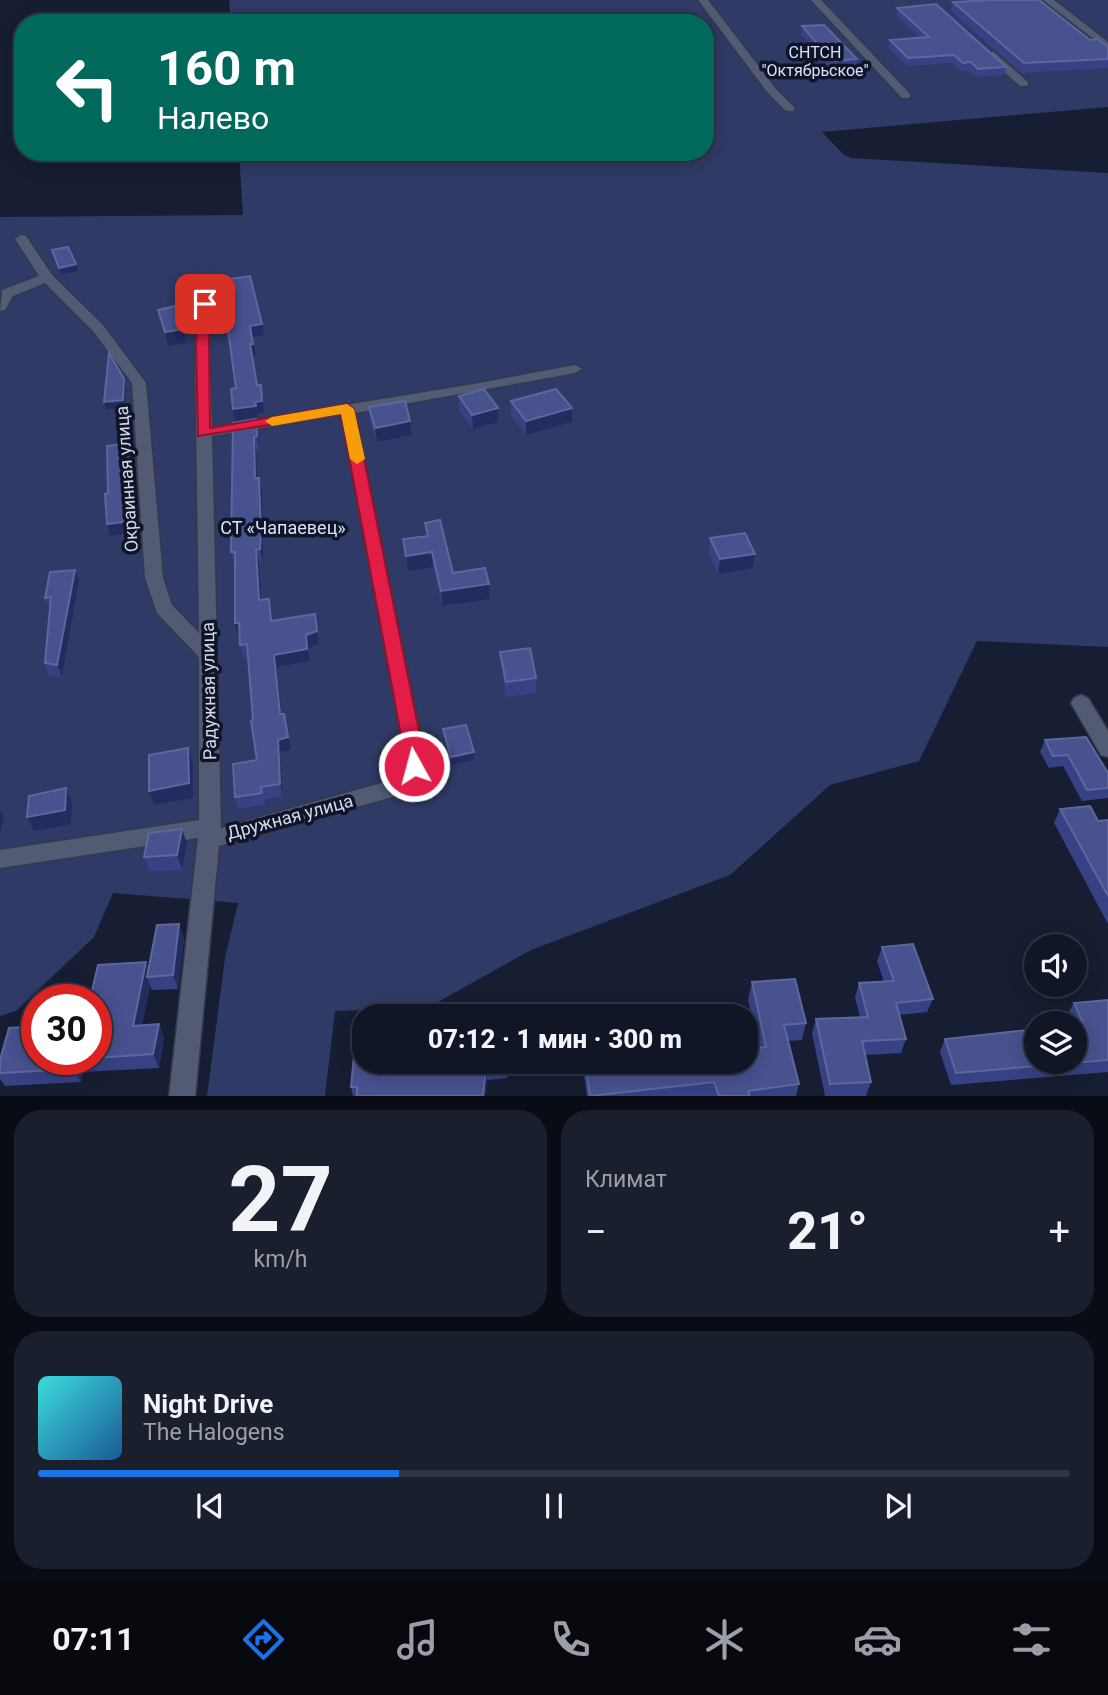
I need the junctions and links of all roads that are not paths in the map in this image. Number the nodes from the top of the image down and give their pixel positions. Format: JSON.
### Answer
{"nodes":[{"id":1,"x":703,"y":0,"type":"edge"},
{"id":2,"x":816,"y":0,"type":"edge"},
{"id":3,"x":1048,"y":0,"type":"edge"},
{"id":4,"x":714,"y":14,"type":"edge"},
{"id":5,"x":714,"y":15,"type":"edge"},
{"id":6,"x":982,"y":47,"type":"edge"},
{"id":7,"x":1108,"y":47,"type":"edge"},
{"id":8,"x":1024,"y":84,"type":"dead end"},
{"id":9,"x":906,"y":96,"type":"dead end"},
{"id":10,"x":790,"y":109,"type":"dead end"},
{"id":11,"x":21,"y":239,"type":"dead end"},
{"id":12,"x":47,"y":278,"type":"junction"},
{"id":13,"x":206,"y":285,"type":"dead end"},
{"id":14,"x":0,"y":307,"type":"edge"},
{"id":15,"x":575,"y":369,"type":"dead end"},
{"id":16,"x":347,"y":409,"type":"junction"},
{"id":17,"x":203,"y":433,"type":"junction"},
{"id":18,"x":209,"y":655,"type":"junction"},
{"id":19,"x":1081,"y":703,"type":"dead end"},
{"id":20,"x":1108,"y":749,"type":"edge"},
{"id":21,"x":210,"y":833,"type":"junction"},
{"id":22,"x":0,"y":859,"type":"edge"},
{"id":23,"x":182,"y":1096,"type":"edge"}],
"edges":[{"from":1,"to":4,"type":"street"},
{"from":2,"to":9,"type":"street"},
{"from":3,"to":7,"type":"street"},
{"from":5,"to":10,"type":"street"},
{"from":6,"to":8,"type":"street"},
{"from":11,"to":12,"type":"street","name":"Окраинная улица"},
{"from":12,"to":14,"type":"street"},
{"from":12,"to":18,"type":"street","name":"Окраинная улица"},
{"from":13,"to":17,"type":"street","name":"Радужная улица"},
{"from":15,"to":16,"type":"street"},
{"from":16,"to":17,"type":"street"},
{"from":16,"to":21,"type":"street","name":"Дружная улица"},
{"from":17,"to":18,"type":"street","name":"Радужная улица"},
{"from":18,"to":21,"type":"street","name":"Радужная улица"},
{"from":19,"to":20,"type":"street"},
{"from":21,"to":22,"type":"street","name":"Дружная улица"},
{"from":21,"to":23,"type":"street","name":"Радужная улица"}]}
